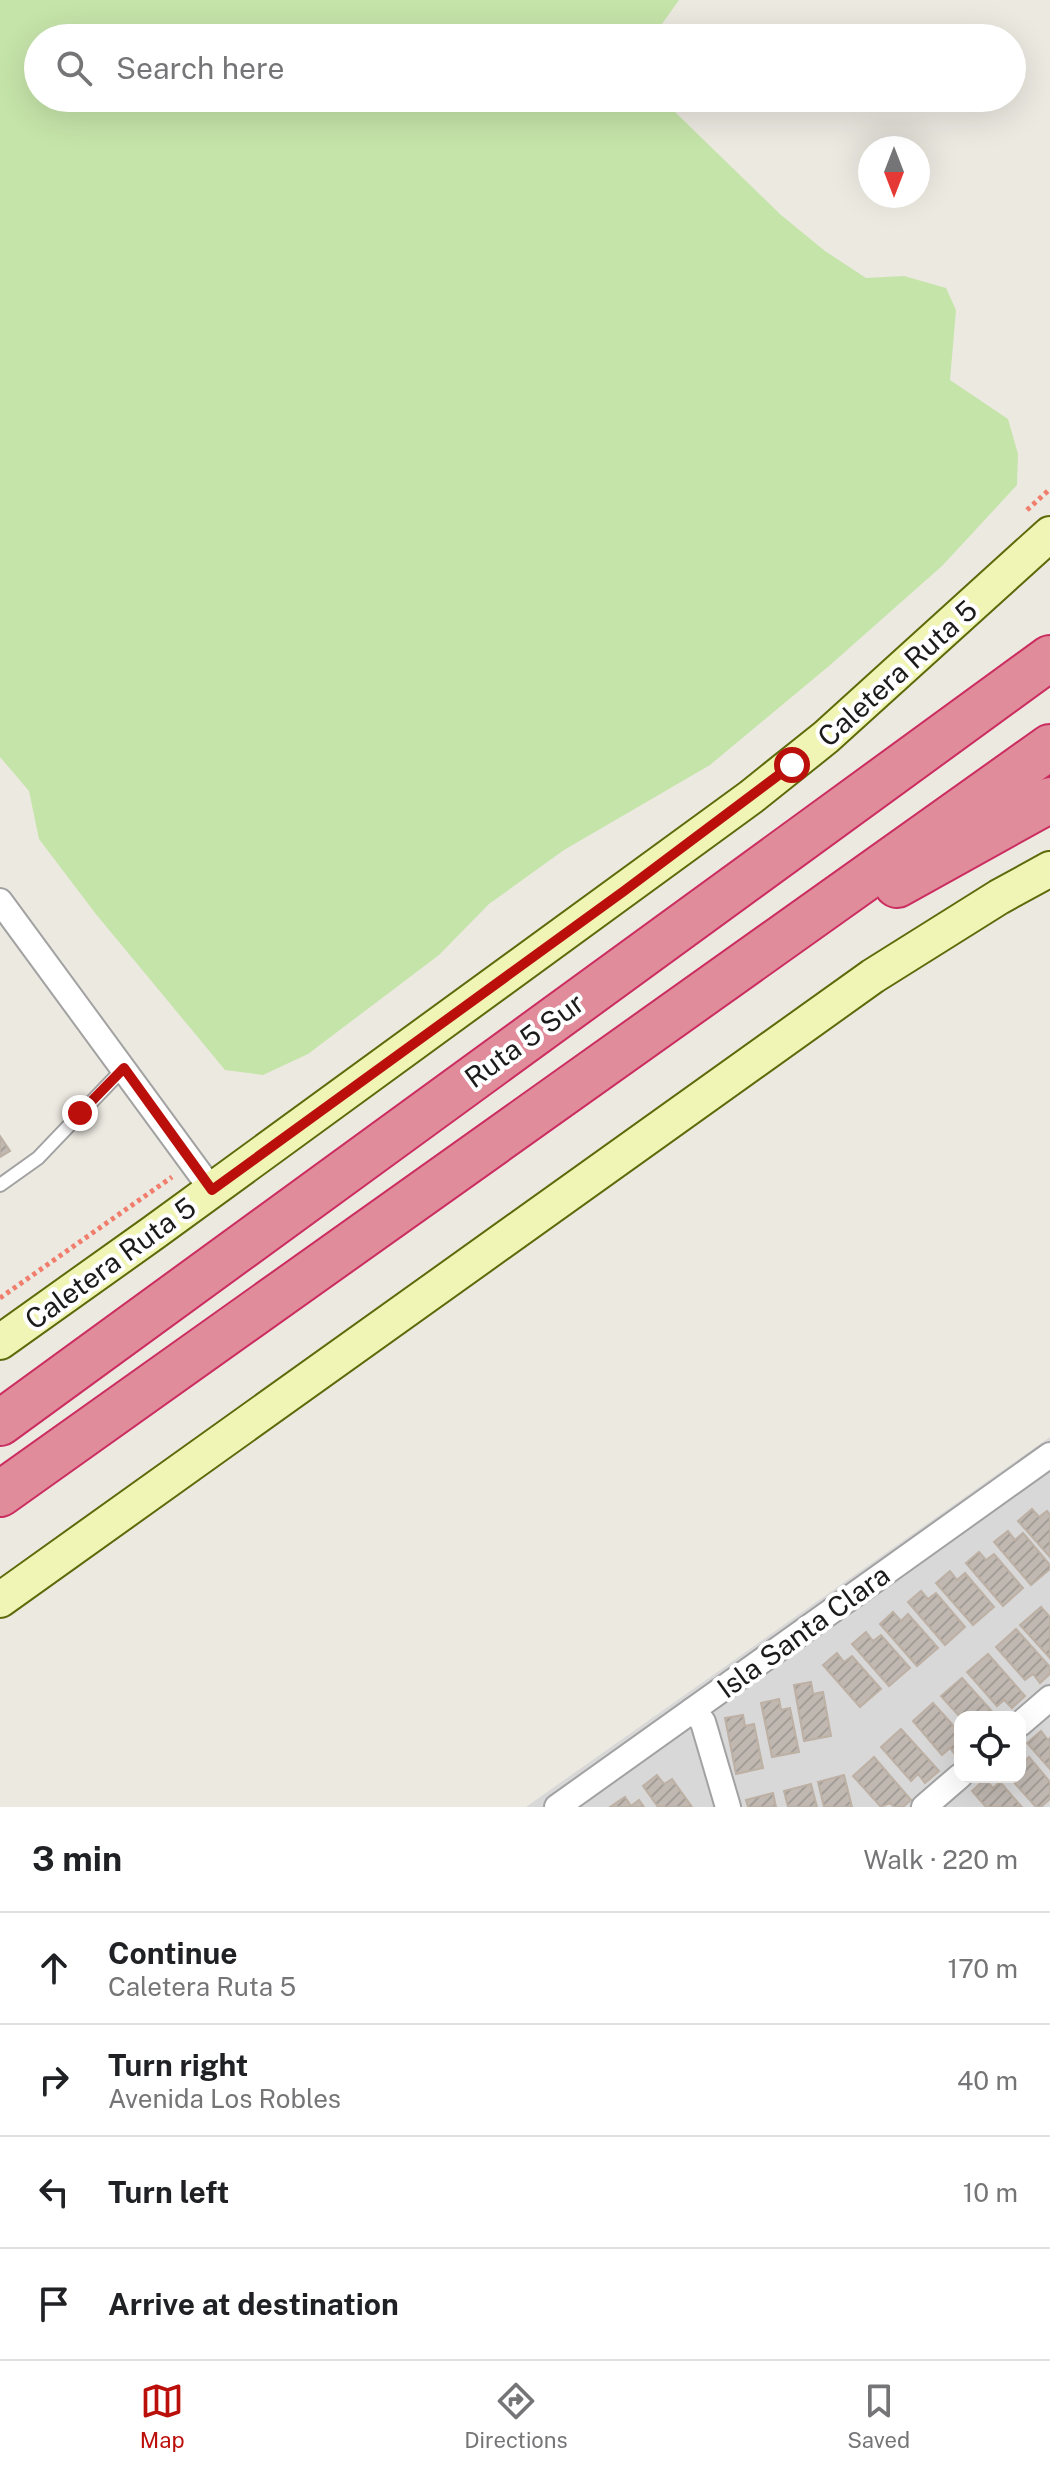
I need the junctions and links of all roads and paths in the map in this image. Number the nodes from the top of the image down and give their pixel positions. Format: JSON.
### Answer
{"nodes":[{"id":1,"x":1050,"y":489,"type":"edge"},
{"id":2,"x":1038,"y":522,"type":"edge"},
{"id":3,"x":1050,"y":634,"type":"edge"},
{"id":4,"x":1050,"y":658,"type":"edge"},
{"id":5,"x":1050,"y":747,"type":"edge"},
{"id":6,"x":916,"y":753,"type":"junction"},
{"id":7,"x":1050,"y":800,"type":"edge"},
{"id":8,"x":1050,"y":869,"type":"edge"},
{"id":9,"x":0,"y":901,"type":"edge"},
{"id":10,"x":709,"y":989,"type":"junction"},
{"id":11,"x":124,"y":1068,"type":"junction"},
{"id":12,"x":192,"y":1162,"type":"junction"},
{"id":13,"x":0,"y":1185,"type":"edge"},
{"id":14,"x":212,"y":1190,"type":"junction"},
{"id":15,"x":0,"y":1298,"type":"edge"},
{"id":16,"x":0,"y":1342,"type":"edge"},
{"id":17,"x":0,"y":1423,"type":"edge"},
{"id":18,"x":1050,"y":1455,"type":"edge"},
{"id":19,"x":0,"y":1494,"type":"edge"},
{"id":20,"x":0,"y":1600,"type":"edge"},
{"id":21,"x":1050,"y":1698,"type":"edge"},
{"id":22,"x":693,"y":1710,"type":"junction"},
{"id":23,"x":1026,"y":1719,"type":"edge"},
{"id":24,"x":954,"y":1781,"type":"edge"},
{"id":25,"x":557,"y":1807,"type":"edge"},
{"id":26,"x":728,"y":1807,"type":"edge"},
{"id":27,"x":924,"y":1807,"type":"edge"}],
"edges":[{"from":1,"to":2,"type":"path"},
{"from":2,"to":14,"type":"street","name":"Caletera Ruta 5"},
{"from":3,"to":6,"type":"highway"},
{"from":4,"to":6,"type":"highway","name":"Ruta 5 Sur"},
{"from":5,"to":10,"type":"highway"},
{"from":6,"to":17,"type":"highway","name":"Ruta 5 Sur"},
{"from":7,"to":10,"type":"highway"},
{"from":8,"to":20,"type":"street"},
{"from":9,"to":11,"type":"street"},
{"from":10,"to":19,"type":"highway"},
{"from":11,"to":12,"type":"street"},
{"from":11,"to":13,"type":"lane"},
{"from":12,"to":14,"type":"street"},
{"from":12,"to":15,"type":"path"},
{"from":14,"to":16,"type":"street","name":"Caletera Ruta 5"},
{"from":18,"to":22,"type":"street","name":"Isla Santa Clara"},
{"from":21,"to":23,"type":"street"},
{"from":22,"to":25,"type":"street","name":"Isla Santa Clara"},
{"from":22,"to":26,"type":"street"},
{"from":24,"to":27,"type":"street"}]}
